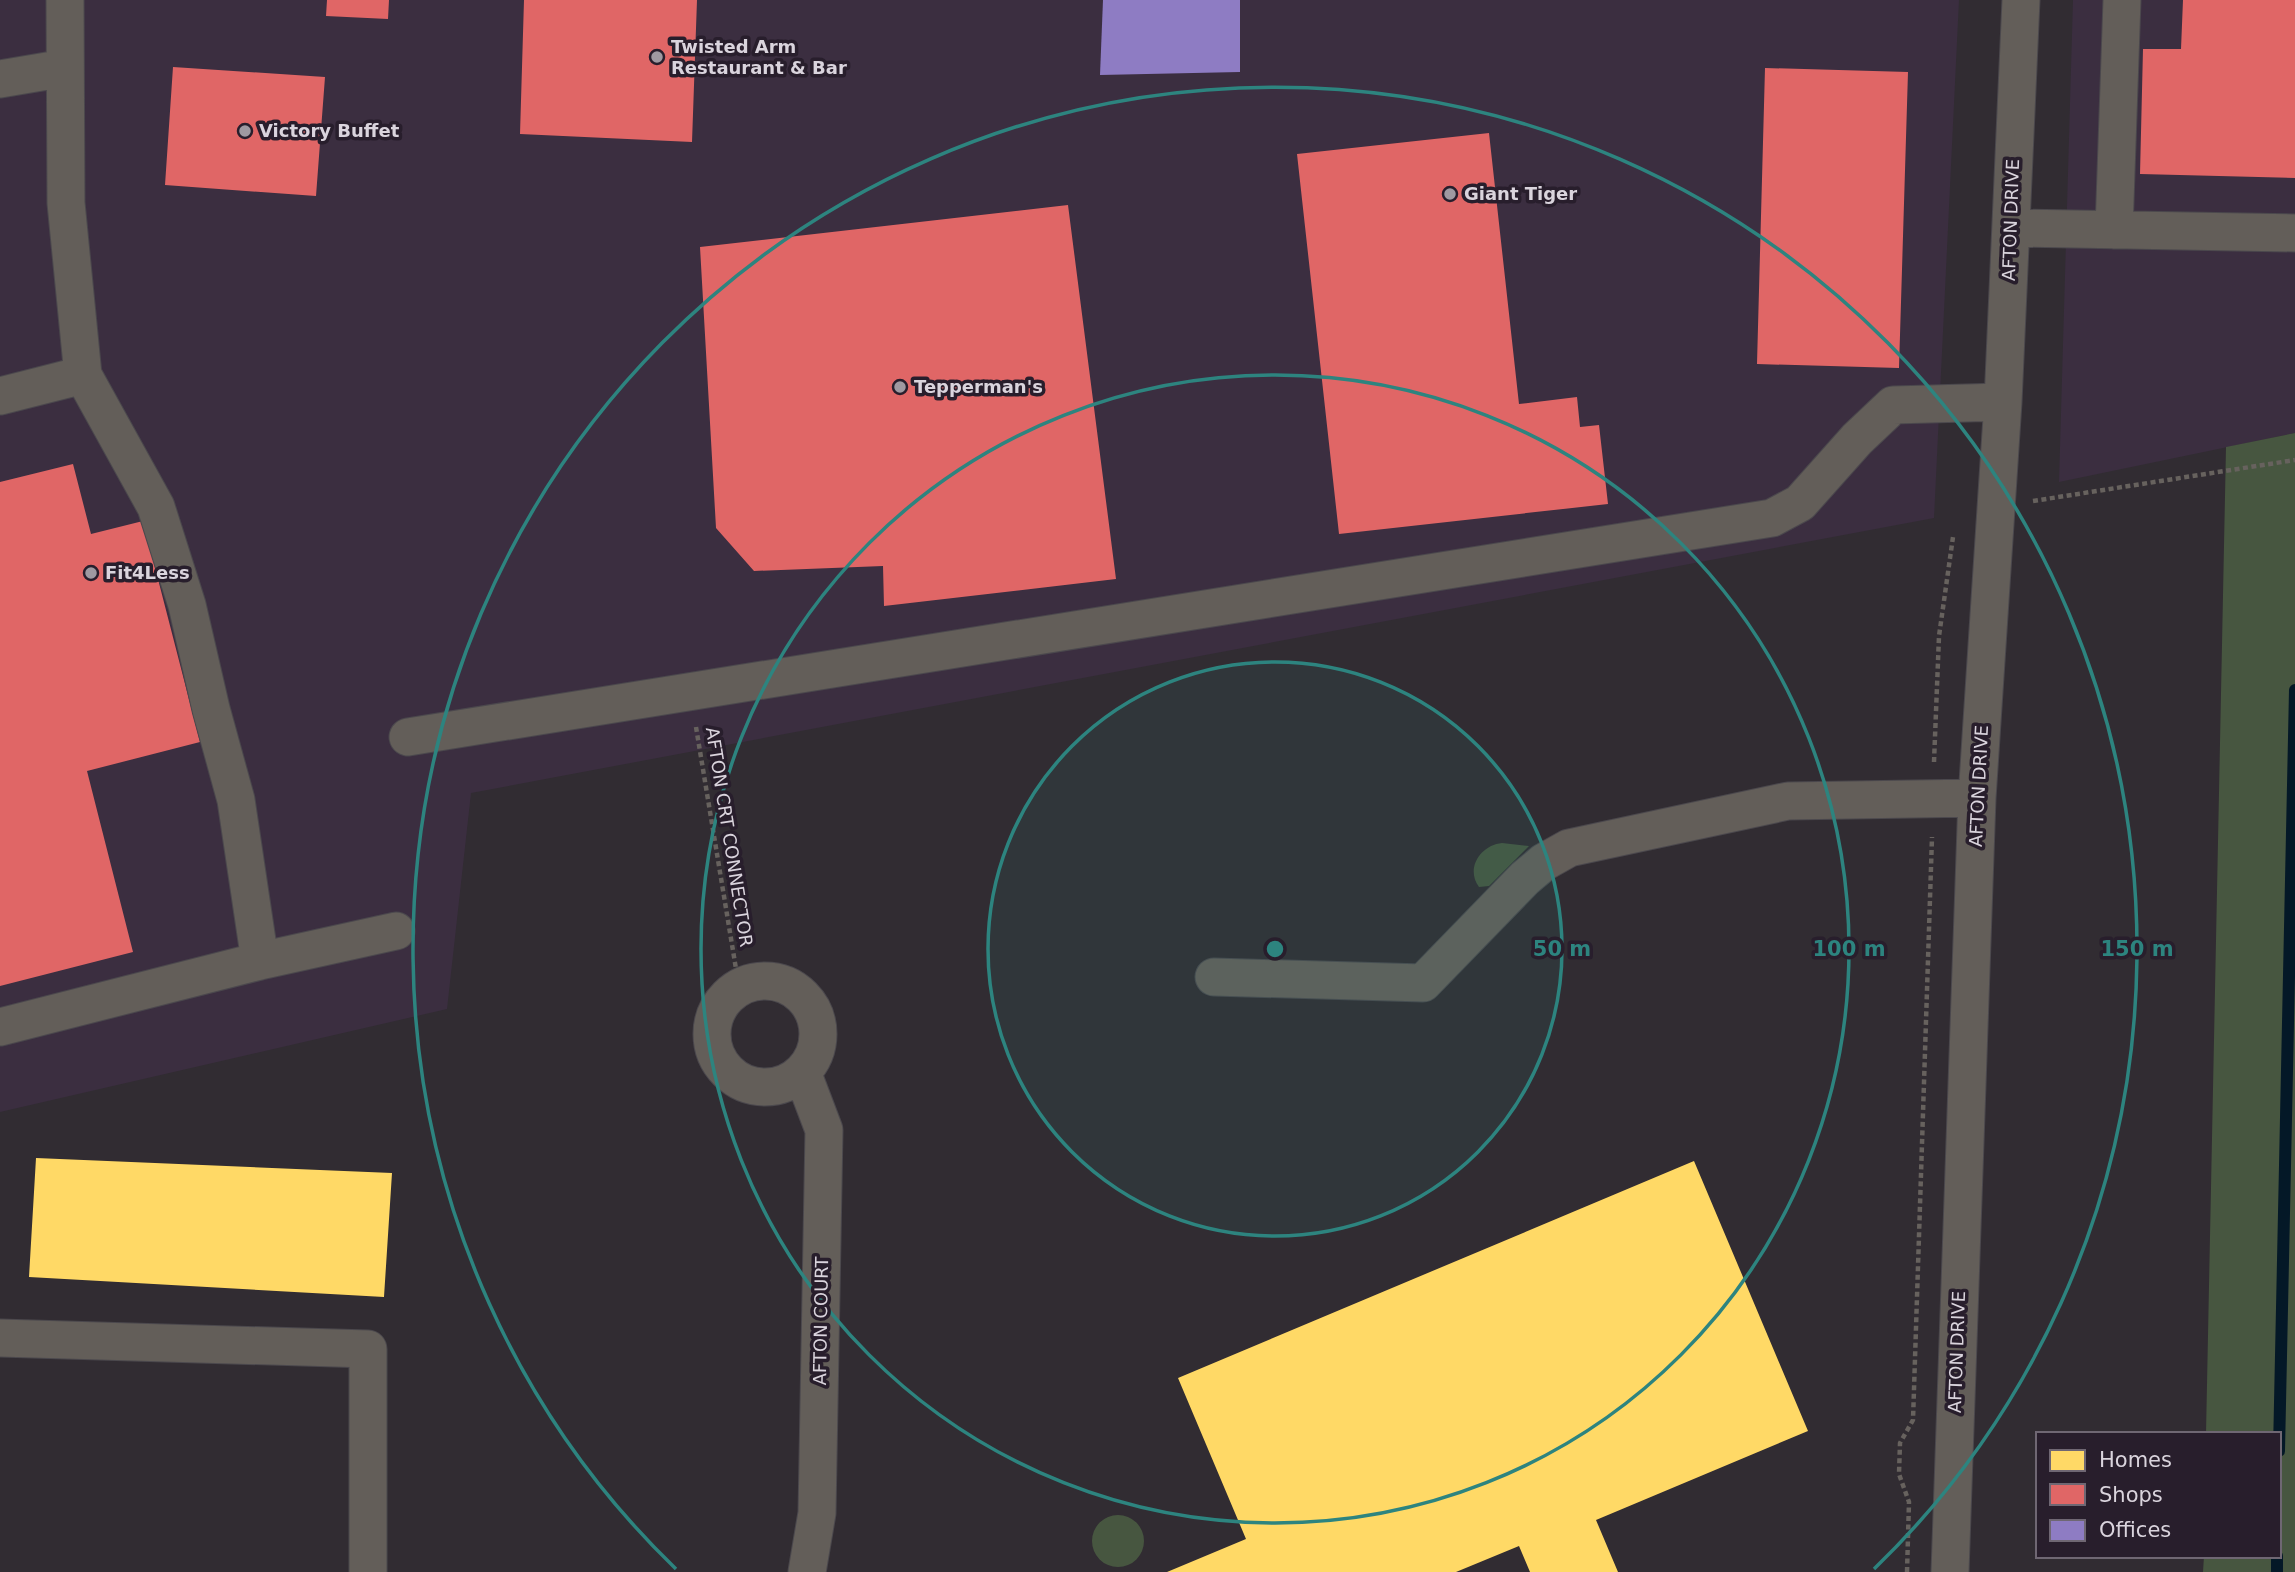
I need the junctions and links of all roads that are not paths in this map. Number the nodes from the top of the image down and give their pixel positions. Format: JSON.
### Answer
{"nodes":[{"id":1,"x":65,"y":0,"type":"edge"},
{"id":2,"x":2021,"y":0,"type":"edge"},
{"id":3,"x":2122,"y":0,"type":"edge"},
{"id":4,"x":65,"y":68,"type":"junction"},
{"id":5,"x":0,"y":79,"type":"edge"},
{"id":6,"x":2011,"y":228,"type":"junction"},
{"id":7,"x":2114,"y":230,"type":"junction"},
{"id":8,"x":2295,"y":233,"type":"edge"},
{"id":9,"x":83,"y":375,"type":"junction"},
{"id":10,"x":0,"y":396,"type":"edge"},
{"id":11,"x":2003,"y":402,"type":"junction"},
{"id":12,"x":408,"y":737,"type":"dead end"},
{"id":13,"x":1977,"y":798,"type":"junction"},
{"id":14,"x":396,"y":931,"type":"dead end"},
{"id":15,"x":260,"y":961,"type":"junction"},
{"id":16,"x":1214,"y":977,"type":"dead end"},
{"id":17,"x":0,"y":1027,"type":"edge"},
{"id":18,"x":802,"y":1072,"type":"junction"},
{"id":19,"x":0,"y":1338,"type":"edge"},
{"id":20,"x":368,"y":1572,"type":"edge"},
{"id":21,"x":807,"y":1572,"type":"edge"},
{"id":22,"x":1950,"y":1572,"type":"edge"}],
"edges":[{"from":1,"to":4,"type":"street"},
{"from":2,"to":6,"type":"street","name":"AFTON DRIVE"},
{"from":3,"to":7,"type":"street"},
{"from":4,"to":5,"type":"street"},
{"from":4,"to":9,"type":"street"},
{"from":6,"to":7,"type":"street"},
{"from":6,"to":11,"type":"street","name":"AFTON DRIVE"},
{"from":7,"to":8,"type":"street"},
{"from":9,"to":10,"type":"street"},
{"from":9,"to":15,"type":"street"},
{"from":11,"to":12,"type":"street"},
{"from":11,"to":13,"type":"street","name":"AFTON DRIVE"},
{"from":13,"to":16,"type":"street"},
{"from":13,"to":22,"type":"street","name":"AFTON DRIVE"},
{"from":14,"to":15,"type":"street"},
{"from":15,"to":17,"type":"street"},
{"from":18,"to":18,"type":"street"},
{"from":18,"to":21,"type":"street","name":"AFTON COURT"},
{"from":19,"to":20,"type":"street"}]}
